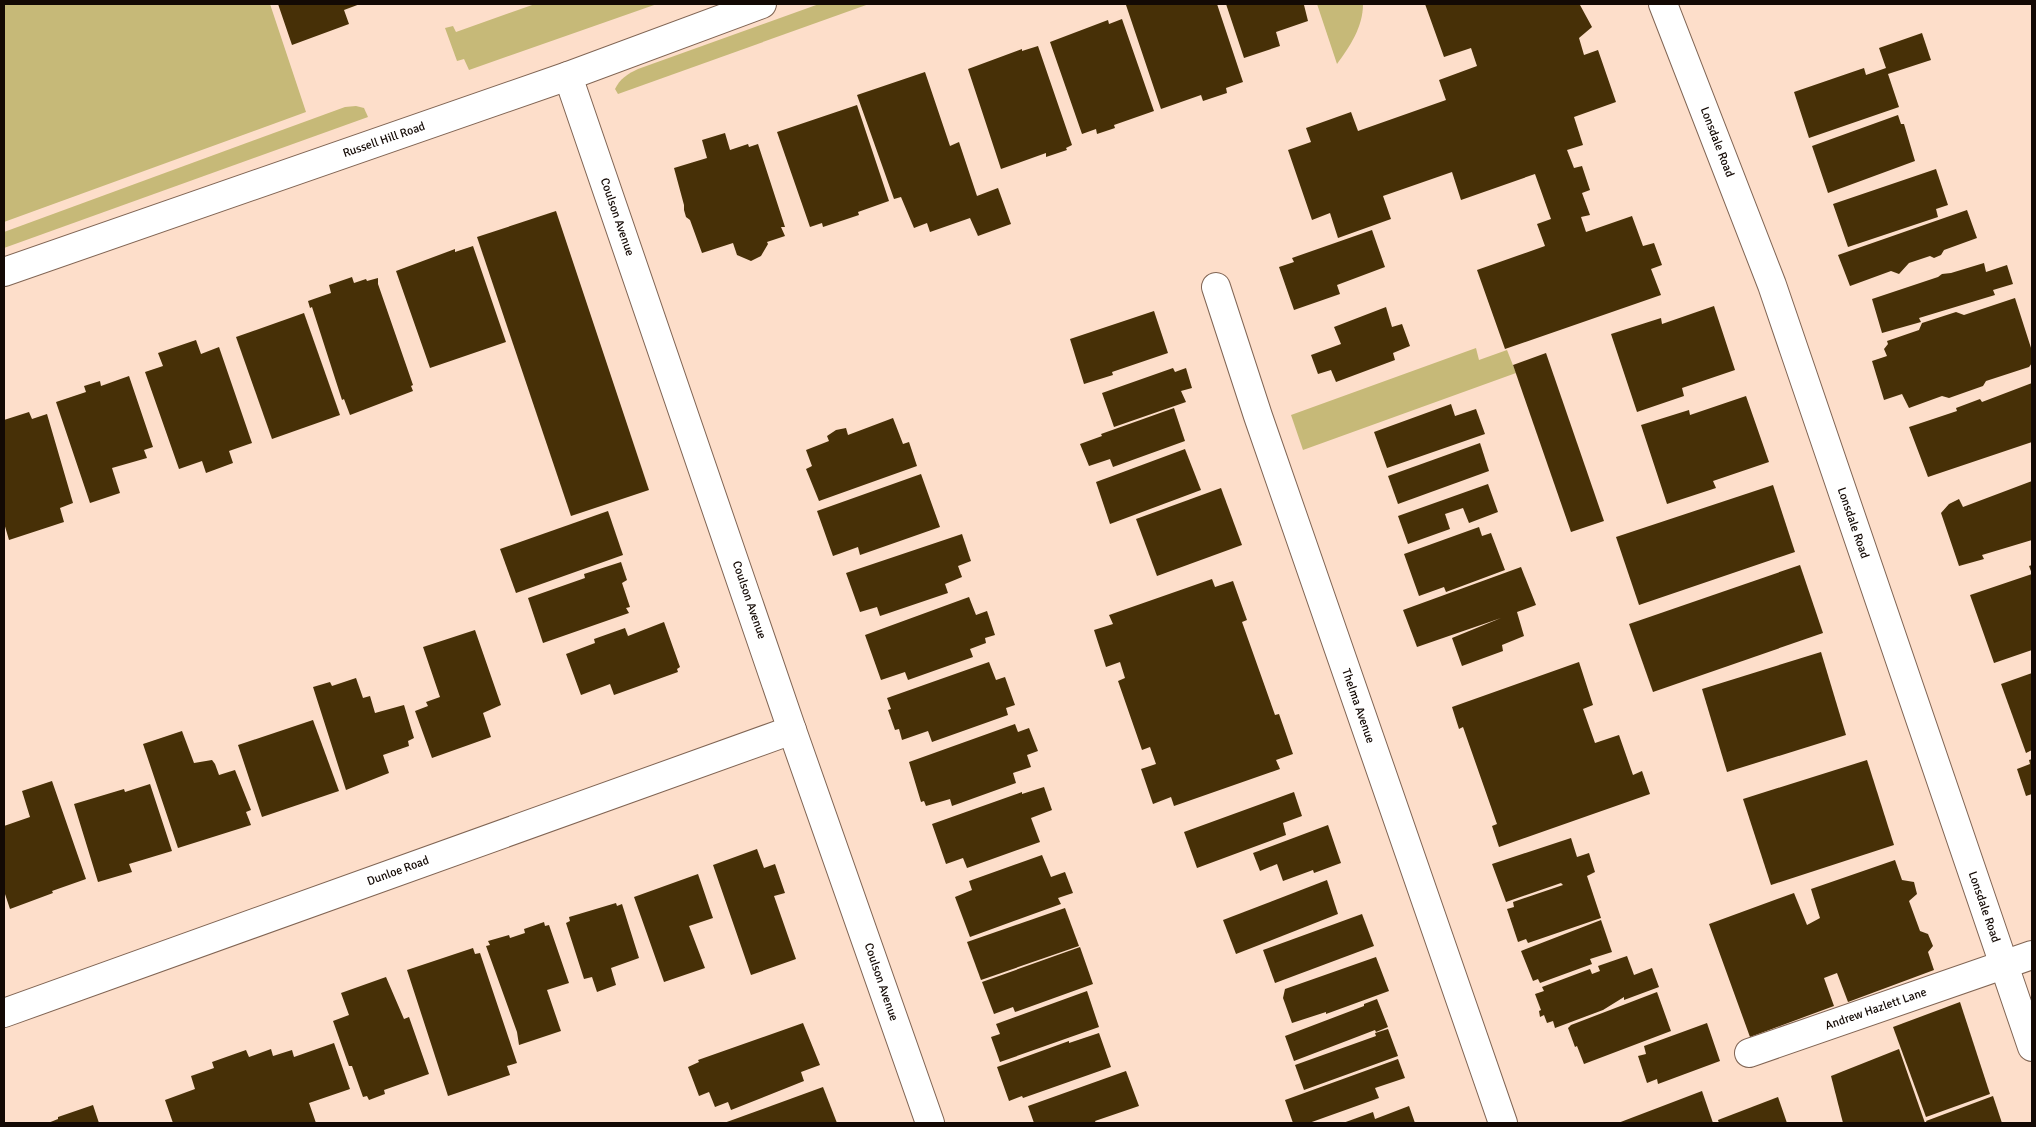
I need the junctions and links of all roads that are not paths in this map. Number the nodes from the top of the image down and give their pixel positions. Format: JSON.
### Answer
{"nodes":[{"id":1,"x":762,"y":4,"type":"edge"},
{"id":2,"x":1663,"y":4,"type":"edge"},
{"id":3,"x":568,"y":76,"type":"junction"},
{"id":4,"x":4,"y":272,"type":"edge"},
{"id":5,"x":1216,"y":287,"type":"dead end"},
{"id":6,"x":792,"y":730,"type":"junction"},
{"id":7,"x":2032,"y":955,"type":"edge"},
{"id":8,"x":2004,"y":965,"type":"junction"},
{"id":9,"x":4,"y":1012,"type":"edge"},
{"id":10,"x":2032,"y":1047,"type":"edge"},
{"id":11,"x":1749,"y":1052,"type":"dead end"},
{"id":12,"x":930,"y":1123,"type":"edge"},
{"id":13,"x":1503,"y":1123,"type":"edge"}],
"edges":[{"from":1,"to":3,"type":"street","name":"Russell Hill Road"},
{"from":2,"to":8,"type":"street","name":"Lonsdale Road"},
{"from":3,"to":4,"type":"street","name":"Russell Hill Road"},
{"from":3,"to":6,"type":"street","name":"Coulson Avenue"},
{"from":5,"to":13,"type":"street","name":"Thelma Avenue"},
{"from":6,"to":9,"type":"street","name":"Dunloe Road"},
{"from":6,"to":12,"type":"street","name":"Coulson Avenue"},
{"from":7,"to":8,"type":"street","name":"Andrew Hazlett Lane"},
{"from":8,"to":10,"type":"street","name":"Lonsdale Road"},
{"from":8,"to":11,"type":"street","name":"Andrew Hazlett Lane"}]}
